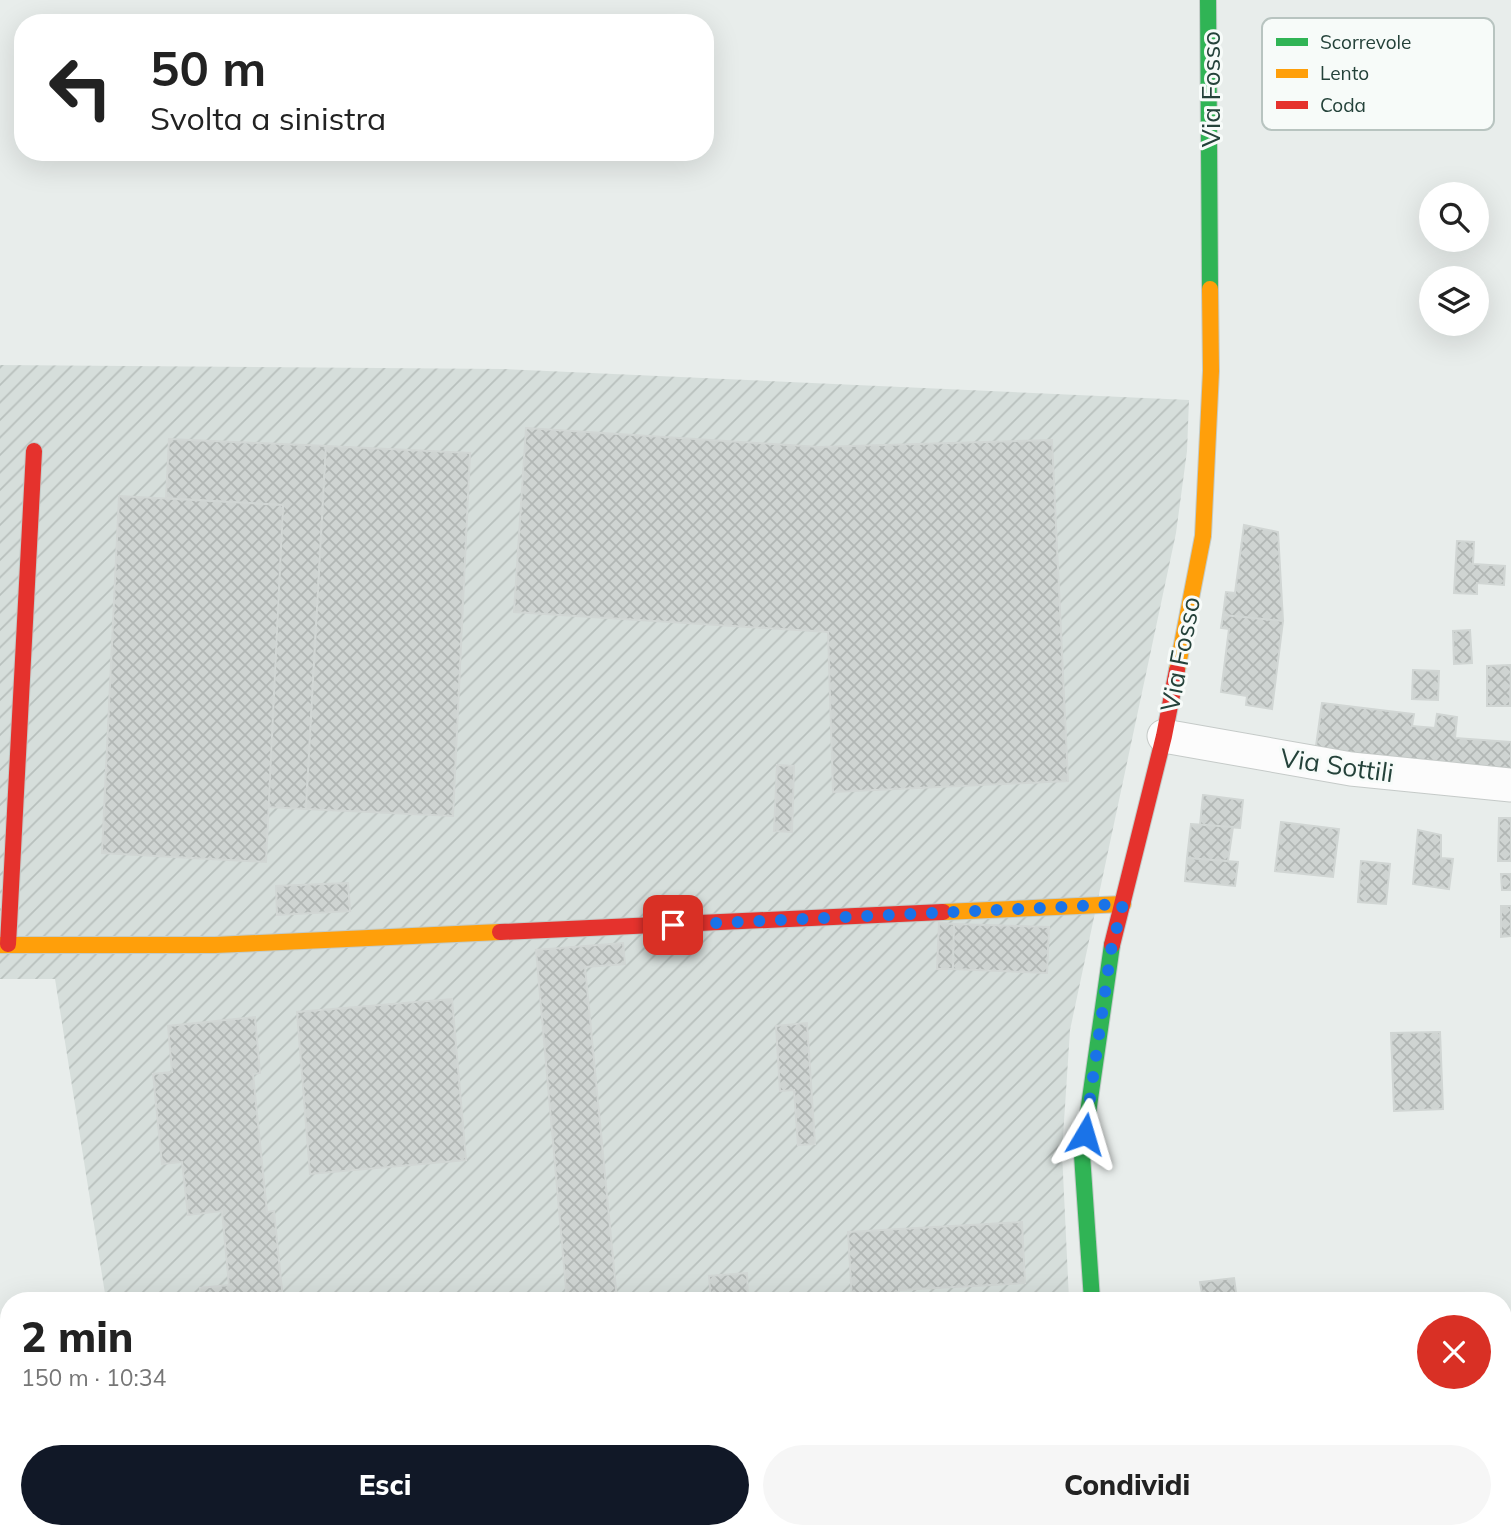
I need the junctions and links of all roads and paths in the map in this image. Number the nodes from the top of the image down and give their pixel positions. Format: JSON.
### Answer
{"nodes":[{"id":1,"x":1208,"y":0,"type":"edge"},
{"id":2,"x":34,"y":451,"type":"dead end"},
{"id":3,"x":1164,"y":736,"type":"junction"},
{"id":4,"x":1511,"y":785,"type":"edge"},
{"id":5,"x":1123,"y":904,"type":"junction"},
{"id":6,"x":4,"y":944,"type":"edge"},
{"id":7,"x":1092,"y":1292,"type":"edge"}],
"edges":[{"from":1,"to":3,"type":"street","name":"Via Fosso"},
{"from":2,"to":6,"type":"street"},
{"from":3,"to":4,"type":"street","name":"Via Sottili"},
{"from":3,"to":5,"type":"street","name":"Via Fosso"},
{"from":5,"to":6,"type":"street"},
{"from":5,"to":7,"type":"street","name":"Via Fosso"}]}
